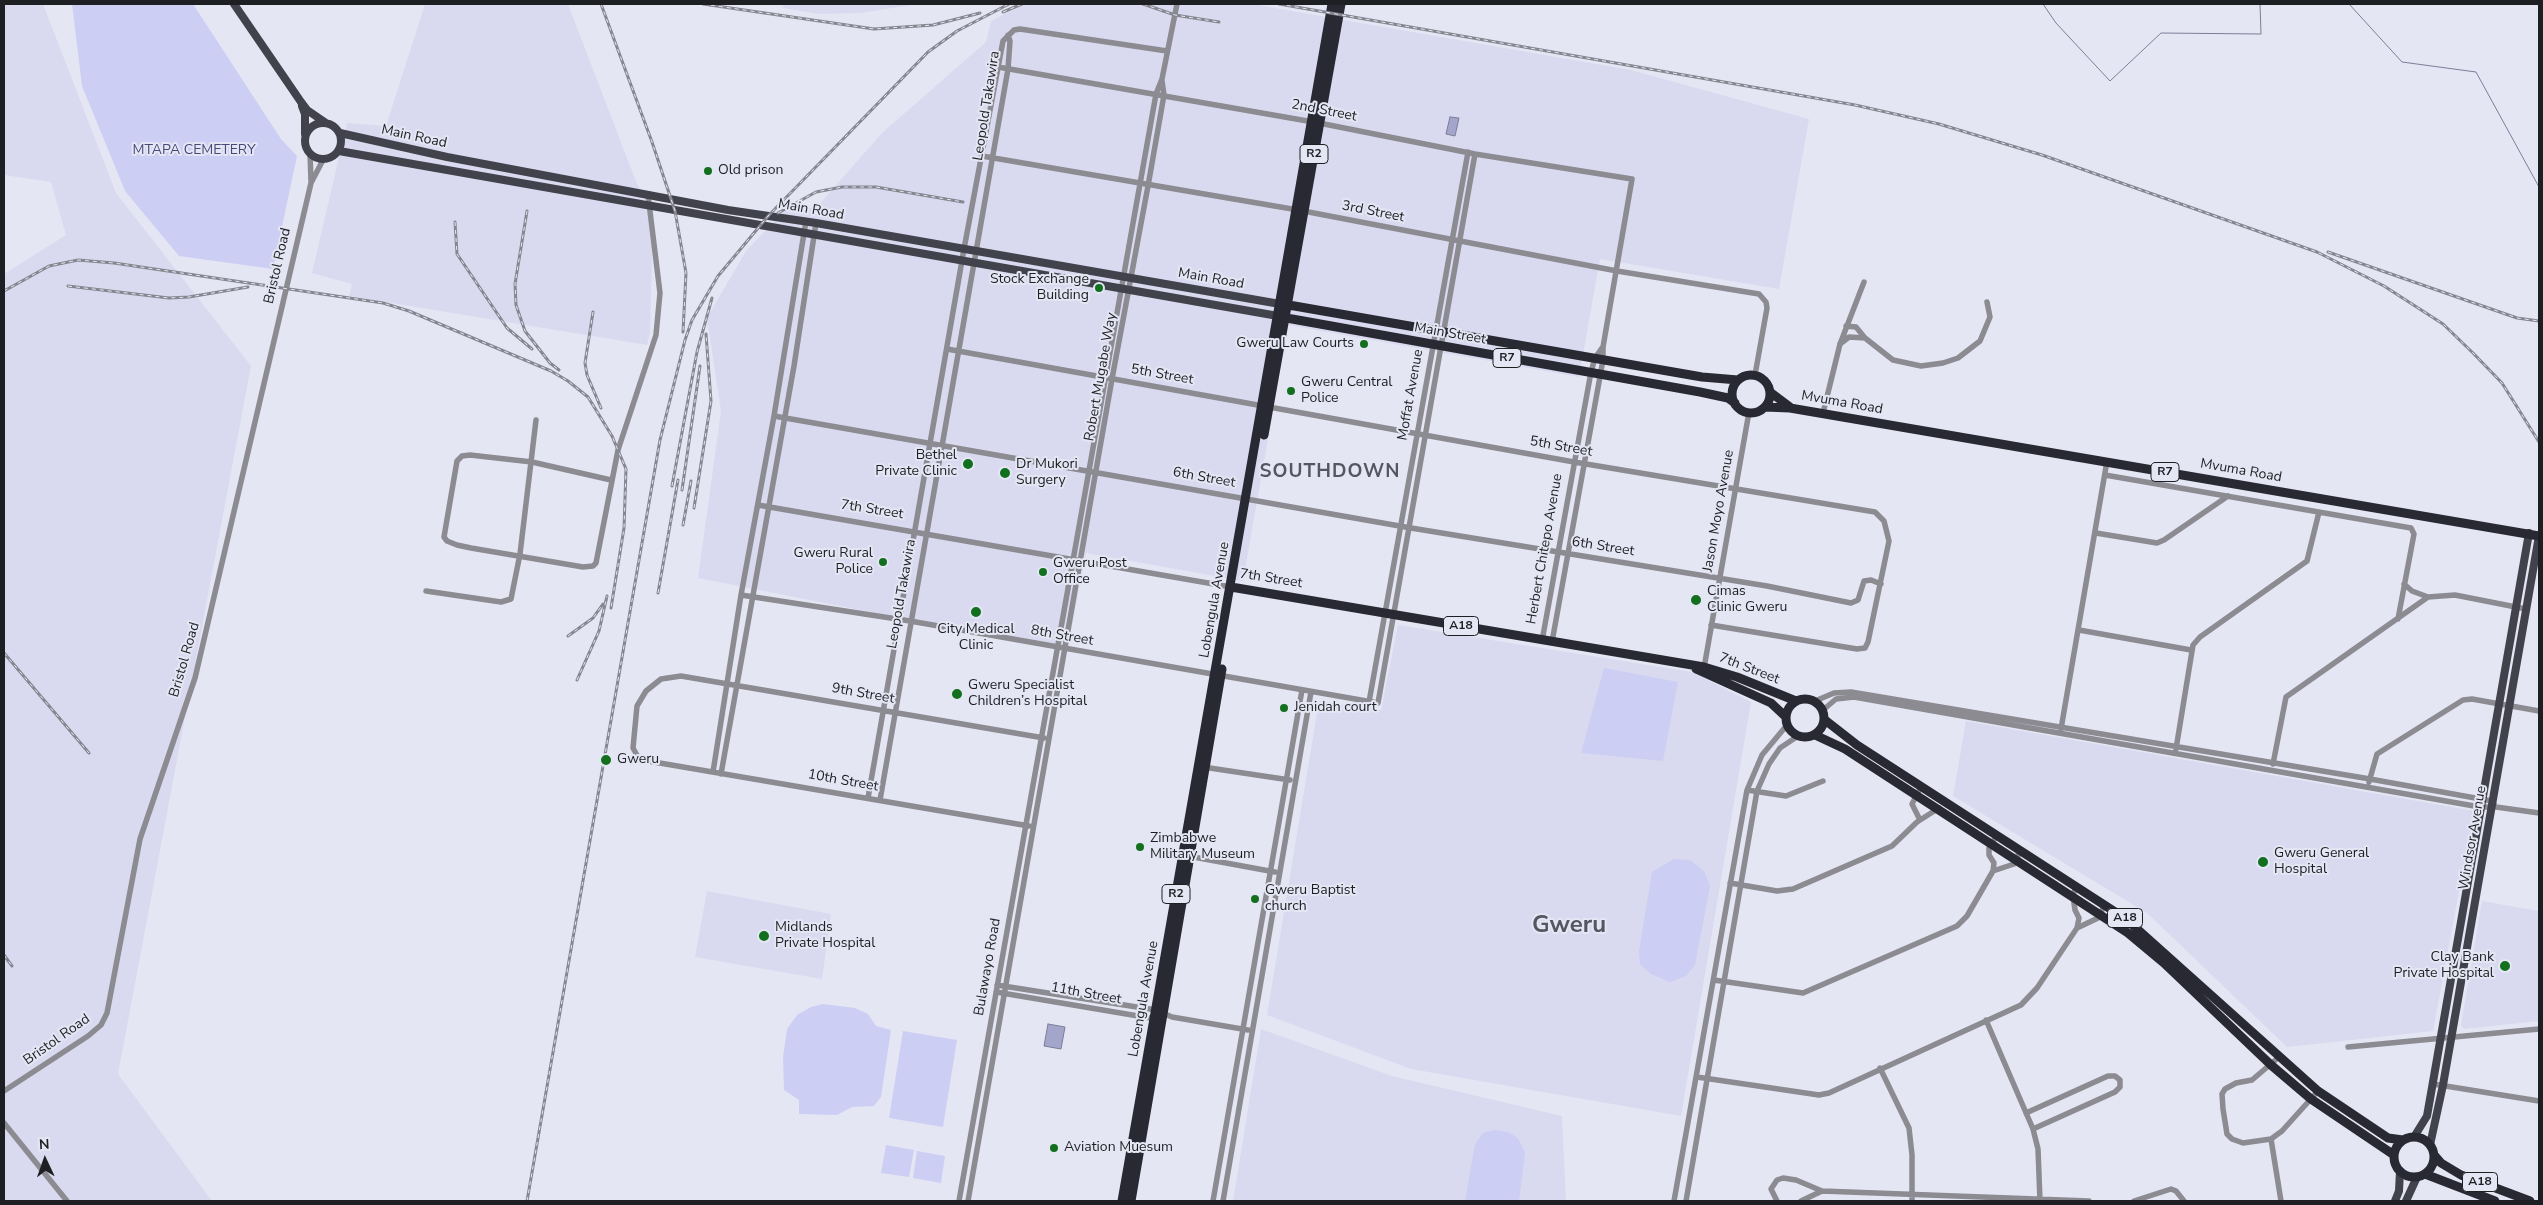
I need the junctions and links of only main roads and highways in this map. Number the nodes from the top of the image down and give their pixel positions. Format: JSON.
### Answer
{"nodes":[{"id":1,"x":234,"y":4,"type":"edge"},
{"id":2,"x":1332,"y":4,"type":"edge"},
{"id":3,"x":1341,"y":4,"type":"edge"},
{"id":4,"x":301,"y":102,"type":"junction"},
{"id":5,"x":1316,"y":122,"type":"junction"},
{"id":6,"x":326,"y":123,"type":"junction"},
{"id":7,"x":340,"y":134,"type":"junction"},
{"id":8,"x":305,"y":136,"type":"junction"},
{"id":9,"x":339,"y":151,"type":"junction"},
{"id":10,"x":567,"y":180,"type":"junction"},
{"id":11,"x":565,"y":190,"type":"junction"},
{"id":12,"x":883,"y":235,"type":"junction"},
{"id":13,"x":880,"y":246,"type":"junction"},
{"id":14,"x":1284,"y":304,"type":"junction"},
{"id":15,"x":1344,"y":314,"type":"junction"},
{"id":16,"x":1282,"y":317,"type":"junction"},
{"id":17,"x":1387,"y":322,"type":"junction"},
{"id":18,"x":1341,"y":328,"type":"junction"},
{"id":19,"x":1384,"y":336,"type":"junction"},
{"id":20,"x":1492,"y":340,"type":"junction"},
{"id":21,"x":1544,"y":348,"type":"junction"},
{"id":22,"x":1489,"y":355,"type":"junction"},
{"id":23,"x":1541,"y":364,"type":"junction"},
{"id":24,"x":1652,"y":368,"type":"junction"},
{"id":25,"x":1702,"y":377,"type":"junction"},
{"id":26,"x":1738,"y":380,"type":"junction"},
{"id":27,"x":1649,"y":383,"type":"junction"},
{"id":28,"x":1700,"y":392,"type":"junction"},
{"id":29,"x":1770,"y":392,"type":"junction"},
{"id":30,"x":1735,"y":402,"type":"junction"},
{"id":31,"x":1764,"y":407,"type":"junction"},
{"id":32,"x":1790,"y":408,"type":"junction"},
{"id":33,"x":2529,"y":534,"type":"junction"},
{"id":34,"x":2539,"y":536,"type":"edge"},
{"id":35,"x":1233,"y":587,"type":"junction"},
{"id":36,"x":1704,"y":670,"type":"junction"},
{"id":37,"x":1796,"y":701,"type":"junction"},
{"id":38,"x":1825,"y":720,"type":"junction"},
{"id":39,"x":1786,"y":721,"type":"junction"},
{"id":40,"x":1815,"y":735,"type":"junction"},
{"id":41,"x":2174,"y":967,"type":"junction"},
{"id":42,"x":2217,"y":1006,"type":"junction"},
{"id":43,"x":1162,"y":1016,"type":"junction"},
{"id":44,"x":2256,"y":1036,"type":"junction"},
{"id":45,"x":2250,"y":1044,"type":"junction"},
{"id":46,"x":2414,"y":1137,"type":"junction"},
{"id":47,"x":2404,"y":1140,"type":"junction"},
{"id":48,"x":2430,"y":1145,"type":"junction"},
{"id":49,"x":2394,"y":1155,"type":"junction"},
{"id":50,"x":2434,"y":1155,"type":"junction"},
{"id":51,"x":2400,"y":1171,"type":"junction"},
{"id":52,"x":2421,"y":1175,"type":"junction"},
{"id":53,"x":1122,"y":1201,"type":"edge"},
{"id":54,"x":1131,"y":1201,"type":"edge"},
{"id":55,"x":2395,"y":1201,"type":"edge"},
{"id":56,"x":2406,"y":1201,"type":"edge"},
{"id":57,"x":2495,"y":1201,"type":"edge"},
{"id":58,"x":2530,"y":1201,"type":"edge"}],
"edges":[{"from":1,"to":4,"type":"main road"},
{"from":2,"to":5,"type":"highway","name":"Lobengula Avenue","number":"R2"},
{"from":3,"to":5,"type":"highway","name":"Lobengula Avenue","number":"R2"},
{"from":4,"to":6,"type":"main road"},
{"from":4,"to":8,"type":"main road"},
{"from":5,"to":14,"type":"highway","name":"Lobengula Avenue","number":"R2"},
{"from":6,"to":7,"type":"main road"},
{"from":6,"to":8,"type":"main road"},
{"from":7,"to":9,"type":"main road"},
{"from":7,"to":10,"type":"main road","name":"Main Road"},
{"from":8,"to":9,"type":"main road"},
{"from":9,"to":11,"type":"main road","name":"Main Road"},
{"from":10,"to":11,"type":"main road"},
{"from":10,"to":12,"type":"main road","name":"Main Road"},
{"from":11,"to":13,"type":"main road","name":"Main Road"},
{"from":12,"to":13,"type":"main road"},
{"from":12,"to":14,"type":"main road","name":"Main Road"},
{"from":13,"to":16,"type":"main road","name":"Main Road"},
{"from":14,"to":15,"type":"highway","name":"Main Street","number":"R7"},
{"from":14,"to":16,"type":"highway","name":"Lobengula Avenue","number":"R2"},
{"from":15,"to":17,"type":"highway","name":"Main Street","number":"R7"},
{"from":15,"to":18,"type":"highway"},
{"from":16,"to":18,"type":"highway","name":"Main Street","number":"R7"},
{"from":16,"to":35,"type":"highway","name":"Lobengula Avenue","number":"R2"},
{"from":17,"to":19,"type":"highway"},
{"from":17,"to":20,"type":"highway","name":"Main Street","number":"R7"},
{"from":18,"to":19,"type":"highway","name":"Main Street","number":"R7"},
{"from":19,"to":22,"type":"highway","name":"Main Street","number":"R7"},
{"from":20,"to":21,"type":"highway","name":"Main Street","number":"R7"},
{"from":20,"to":22,"type":"highway"},
{"from":21,"to":23,"type":"highway"},
{"from":21,"to":24,"type":"highway","name":"Main Street","number":"R7"},
{"from":22,"to":23,"type":"highway","name":"Main Street","number":"R7"},
{"from":23,"to":27,"type":"highway","name":"Main Street","number":"R7"},
{"from":24,"to":25,"type":"highway","name":"Main Street","number":"R7"},
{"from":24,"to":27,"type":"highway"},
{"from":25,"to":26,"type":"highway","name":"Main Street","number":"R7"},
{"from":25,"to":28,"type":"highway"},
{"from":26,"to":29,"type":"highway","name":"Main Street","number":"R7"},
{"from":26,"to":30,"type":"highway"},
{"from":27,"to":28,"type":"highway","name":"Main Street","number":"R7"},
{"from":28,"to":30,"type":"highway","name":"Main Street","number":"R7"},
{"from":29,"to":31,"type":"highway"},
{"from":29,"to":32,"type":"highway","name":"Mvuma Road"},
{"from":30,"to":31,"type":"highway","name":"Main Street","number":"R7"},
{"from":31,"to":32,"type":"highway","name":"Mvuma Road","number":"R7"},
{"from":32,"to":33,"type":"highway","name":"Mvuma Road","number":"R7"},
{"from":33,"to":34,"type":"highway","name":"Mvuma Road","number":"R7"},
{"from":33,"to":46,"type":"main road","name":"Windsor Avenue"},
{"from":34,"to":48,"type":"main road","name":"Windsor Avenue"},
{"from":35,"to":36,"type":"highway","name":"7th Street","number":"A18"},
{"from":35,"to":43,"type":"highway","name":"Lobengula Avenue","number":"R2"},
{"from":36,"to":37,"type":"highway","name":"7th Street","number":"A18"},
{"from":36,"to":39,"type":"highway","name":"7th Street","number":"A18"},
{"from":37,"to":38,"type":"highway","number":"A18"},
{"from":37,"to":39,"type":"highway"},
{"from":38,"to":40,"type":"highway"},
{"from":38,"to":41,"type":"highway","number":"A18"},
{"from":39,"to":40,"type":"highway","number":"A18"},
{"from":40,"to":41,"type":"highway","number":"A18"},
{"from":41,"to":42,"type":"highway","number":"A18"},
{"from":42,"to":44,"type":"highway","number":"A18"},
{"from":42,"to":45,"type":"highway","number":"A18"},
{"from":43,"to":53,"type":"highway","name":"Lobengula Avenue","number":"R2"},
{"from":43,"to":54,"type":"highway","name":"Lobengula Avenue","number":"R2"},
{"from":44,"to":45,"type":"highway"},
{"from":44,"to":47,"type":"highway","number":"A18"},
{"from":45,"to":49,"type":"highway","number":"A18"},
{"from":46,"to":47,"type":"highway"},
{"from":46,"to":48,"type":"highway"},
{"from":47,"to":49,"type":"highway"},
{"from":48,"to":50,"type":"highway"},
{"from":49,"to":51,"type":"highway"},
{"from":50,"to":52,"type":"highway"},
{"from":50,"to":58,"type":"highway","number":"A18"},
{"from":51,"to":52,"type":"highway","number":"A18"},
{"from":51,"to":55,"type":"main road"},
{"from":52,"to":56,"type":"main road"},
{"from":52,"to":57,"type":"highway","number":"A18"}]}
